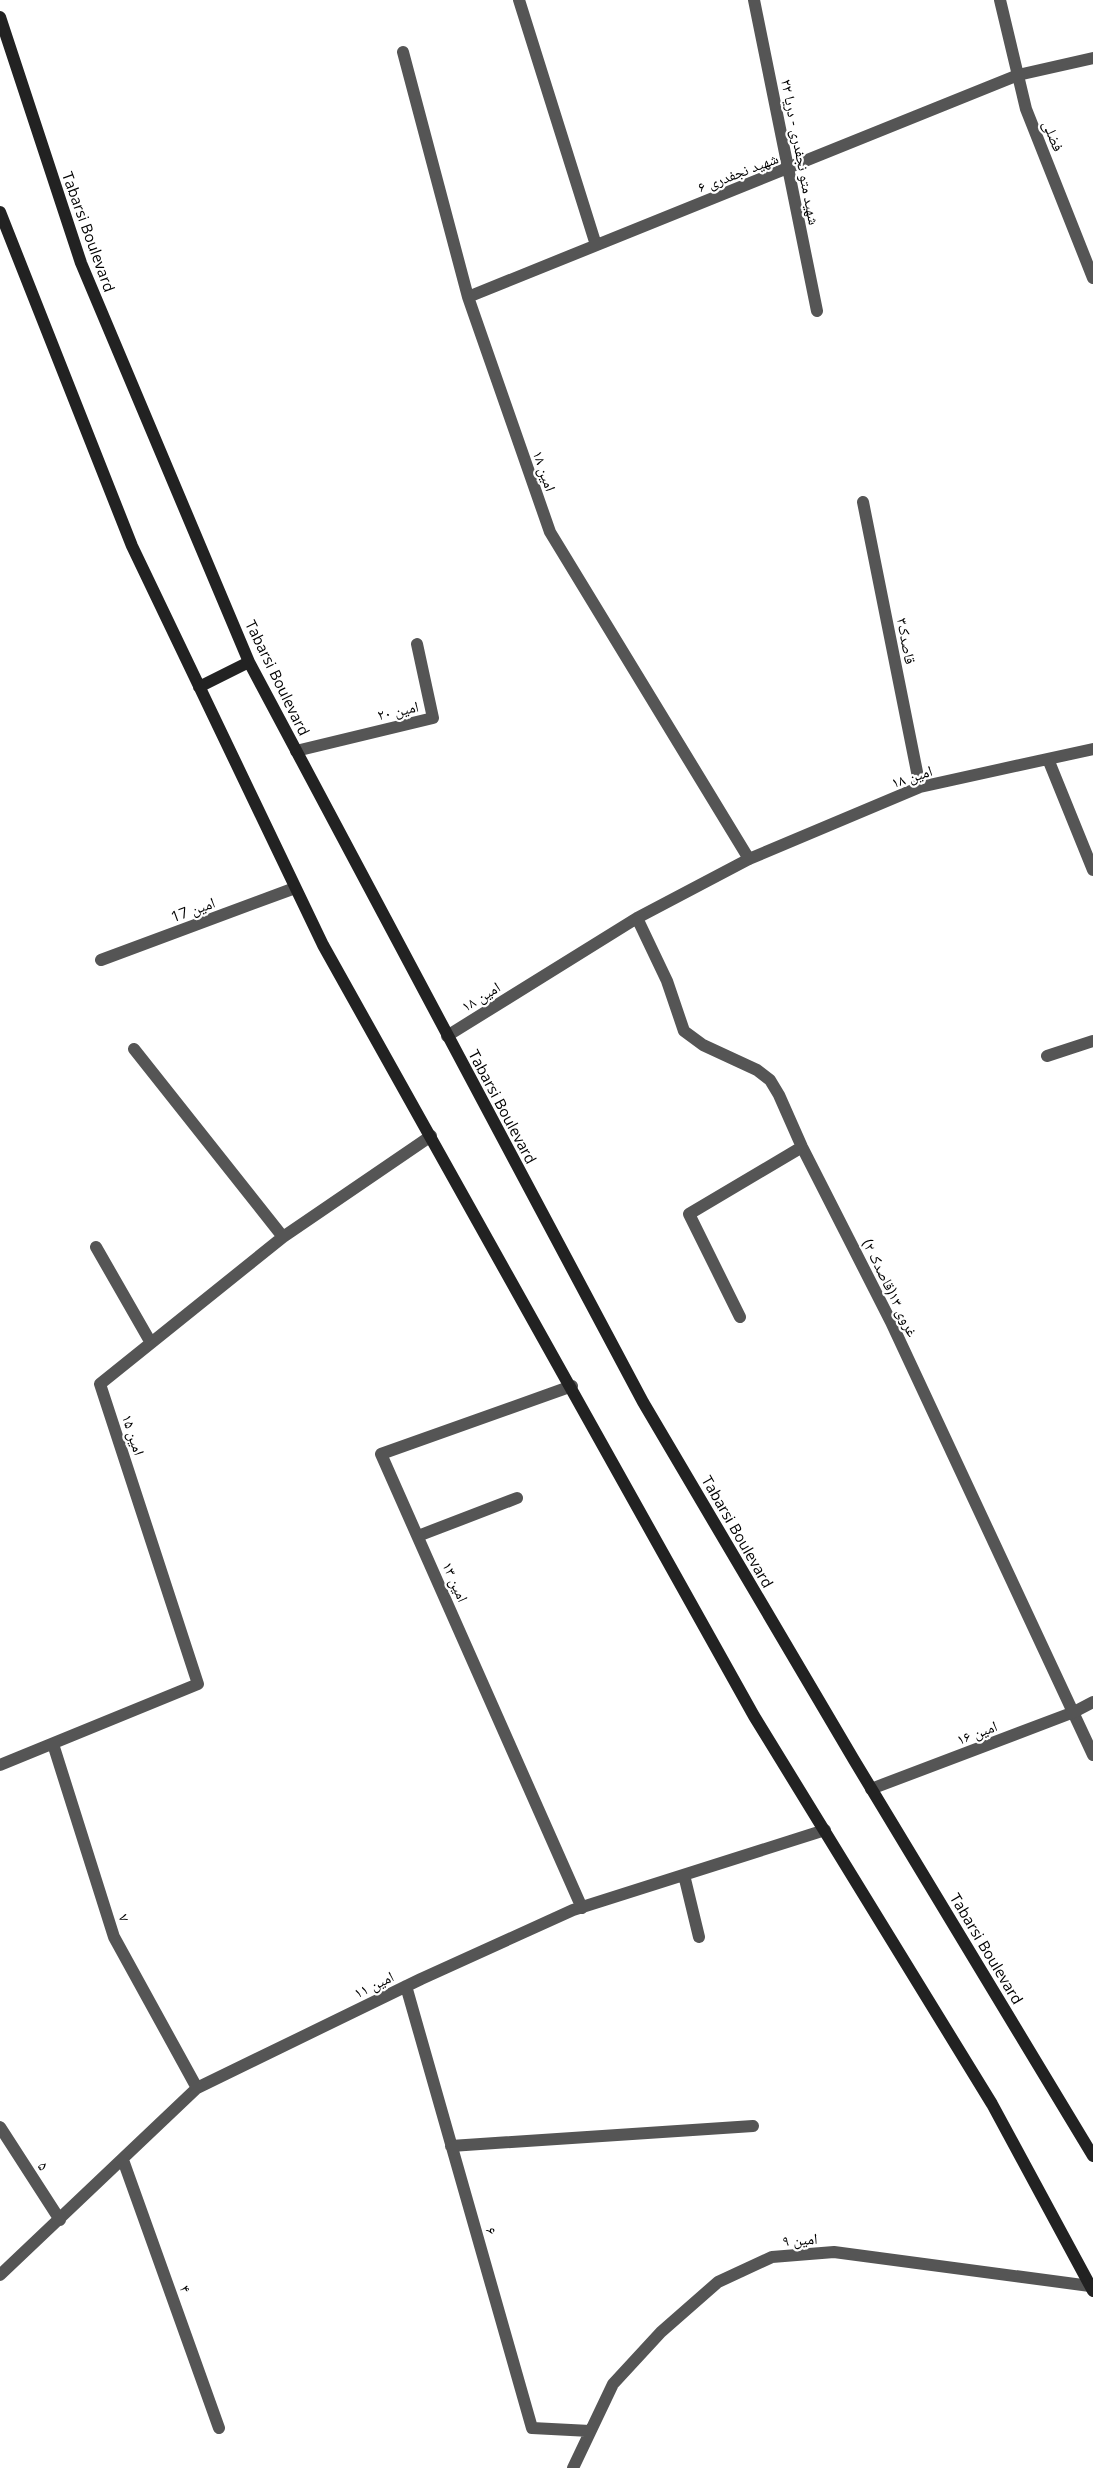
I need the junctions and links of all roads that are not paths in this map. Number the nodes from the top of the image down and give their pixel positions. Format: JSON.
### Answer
{"nodes":[{"id":1,"x":519,"y":0,"type":"edge"},
{"id":2,"x":754,"y":0,"type":"edge"},
{"id":3,"x":1000,"y":0,"type":"edge"},
{"id":4,"x":0,"y":17,"type":"edge"},
{"id":5,"x":404,"y":52,"type":"dead end"},
{"id":6,"x":1093,"y":58,"type":"edge"},
{"id":7,"x":1018,"y":75,"type":"junction"},
{"id":8,"x":789,"y":169,"type":"junction"},
{"id":9,"x":0,"y":212,"type":"edge"},
{"id":10,"x":3,"y":228,"type":"edge"},
{"id":11,"x":596,"y":245,"type":"junction"},
{"id":12,"x":1093,"y":278,"type":"edge"},
{"id":13,"x":468,"y":297,"type":"junction"},
{"id":14,"x":817,"y":311,"type":"dead end"},
{"id":15,"x":863,"y":502,"type":"dead end"},
{"id":16,"x":417,"y":644,"type":"dead end"},
{"id":17,"x":249,"y":662,"type":"junction"},
{"id":18,"x":199,"y":687,"type":"junction"},
{"id":19,"x":1093,"y":749,"type":"edge"},
{"id":20,"x":296,"y":751,"type":"junction"},
{"id":21,"x":1048,"y":759,"type":"junction"},
{"id":22,"x":920,"y":787,"type":"junction"},
{"id":23,"x":749,"y":859,"type":"junction"},
{"id":24,"x":1093,"y":870,"type":"edge"},
{"id":25,"x":296,"y":888,"type":"junction"},
{"id":26,"x":637,"y":918,"type":"junction"},
{"id":27,"x":101,"y":960,"type":"dead end"},
{"id":28,"x":447,"y":1036,"type":"junction"},
{"id":29,"x":1093,"y":1041,"type":"edge"},
{"id":30,"x":134,"y":1049,"type":"dead end"},
{"id":31,"x":1047,"y":1056,"type":"dead end"},
{"id":32,"x":431,"y":1136,"type":"junction"},
{"id":33,"x":802,"y":1147,"type":"junction"},
{"id":34,"x":284,"y":1237,"type":"junction"},
{"id":35,"x":96,"y":1247,"type":"dead end"},
{"id":36,"x":740,"y":1317,"type":"dead end"},
{"id":37,"x":151,"y":1343,"type":"junction"},
{"id":38,"x":572,"y":1386,"type":"junction"},
{"id":39,"x":517,"y":1498,"type":"dead end"},
{"id":40,"x":418,"y":1536,"type":"junction"},
{"id":41,"x":1093,"y":1702,"type":"edge"},
{"id":42,"x":1074,"y":1712,"type":"junction"},
{"id":43,"x":53,"y":1744,"type":"junction"},
{"id":44,"x":1093,"y":1755,"type":"edge"},
{"id":45,"x":0,"y":1765,"type":"edge"},
{"id":46,"x":871,"y":1789,"type":"junction"},
{"id":47,"x":825,"y":1830,"type":"junction"},
{"id":48,"x":684,"y":1875,"type":"junction"},
{"id":49,"x":582,"y":1908,"type":"junction"},
{"id":50,"x":699,"y":1937,"type":"dead end"},
{"id":51,"x":406,"y":1986,"type":"junction"},
{"id":52,"x":197,"y":2088,"type":"junction"},
{"id":53,"x":753,"y":2126,"type":"dead end"},
{"id":54,"x":0,"y":2127,"type":"edge"},
{"id":55,"x":451,"y":2146,"type":"junction"},
{"id":56,"x":1093,"y":2156,"type":"edge"},
{"id":57,"x":123,"y":2160,"type":"junction"},
{"id":58,"x":60,"y":2220,"type":"junction"},
{"id":59,"x":0,"y":2276,"type":"edge"},
{"id":60,"x":1092,"y":2288,"type":"edge"},
{"id":61,"x":219,"y":2428,"type":"dead end"},
{"id":62,"x":590,"y":2431,"type":"junction"},
{"id":63,"x":573,"y":2468,"type":"edge"}],
"edges":[{"from":1,"to":11,"type":"street"},
{"from":2,"to":8,"type":"street","name":"شهید متو نجفدری - دریا ۲۲"},
{"from":3,"to":7,"type":"street","name":"فضلی"},
{"from":4,"to":17,"type":"main road","name":"Tabarsi Boulevard"},
{"from":5,"to":13,"type":"street","name":"امین ۱۸"},
{"from":6,"to":7,"type":"street","name":"شهید نجفدری ۶"},
{"from":7,"to":8,"type":"street","name":"شهید نجفدری ۶"},
{"from":7,"to":12,"type":"street","name":"فضلی"},
{"from":8,"to":11,"type":"street","name":"شهید نجفدری ۶"},
{"from":8,"to":14,"type":"street","name":"شهید متو نجفدری - دریا ۲۲"},
{"from":9,"to":10,"type":"main road"},
{"from":10,"to":18,"type":"main road"},
{"from":11,"to":13,"type":"street","name":"شهید نجفدری ۶"},
{"from":13,"to":23,"type":"street","name":"امین ۱۸"},
{"from":15,"to":22,"type":"street","name":"قاصدک۳"},
{"from":16,"to":20,"type":"street","name":"امین ۲۰"},
{"from":17,"to":18,"type":"main road"},
{"from":17,"to":20,"type":"main road","name":"Tabarsi Boulevard"},
{"from":18,"to":25,"type":"main road"},
{"from":19,"to":21,"type":"street","name":"امین ۱۸"},
{"from":20,"to":28,"type":"main road","name":"Tabarsi Boulevard"},
{"from":21,"to":22,"type":"street","name":"امین ۱۸"},
{"from":21,"to":24,"type":"street"},
{"from":22,"to":23,"type":"street","name":"امین ۱۸"},
{"from":23,"to":26,"type":"street","name":"امین ۱۸"},
{"from":25,"to":27,"type":"street","name":"امین 17"},
{"from":25,"to":32,"type":"main road"},
{"from":26,"to":28,"type":"street","name":"امین ۱۸"},
{"from":26,"to":33,"type":"street","name":"غروی ۱۳(قاصدک ۲)"},
{"from":28,"to":46,"type":"main road","name":"Tabarsi Boulevard"},
{"from":29,"to":31,"type":"street"},
{"from":30,"to":34,"type":"street"},
{"from":32,"to":34,"type":"street","name":"امین ۱۵"},
{"from":32,"to":38,"type":"main road"},
{"from":33,"to":36,"type":"street"},
{"from":33,"to":42,"type":"street","name":"غروی ۱۳(قاصدک ۲)"},
{"from":34,"to":37,"type":"street","name":"امین ۱۵"},
{"from":35,"to":37,"type":"street"},
{"from":37,"to":43,"type":"street","name":"امین ۱۵"},
{"from":38,"to":40,"type":"street","name":"امین ۱۳"},
{"from":38,"to":47,"type":"main road"},
{"from":39,"to":40,"type":"street"},
{"from":40,"to":49,"type":"street","name":"امین ۱۳"},
{"from":41,"to":42,"type":"street","name":"امین ۱۶"},
{"from":42,"to":44,"type":"street","name":"غروی ۱۳(قاصدک ۲)"},
{"from":42,"to":46,"type":"street","name":"امین ۱۶"},
{"from":43,"to":45,"type":"street","name":"امین ۱۵"},
{"from":43,"to":52,"type":"street","name":"۷"},
{"from":46,"to":56,"type":"main road","name":"Tabarsi Boulevard"},
{"from":47,"to":48,"type":"street","name":"امین ۱۱"},
{"from":47,"to":60,"type":"main road"},
{"from":48,"to":49,"type":"street","name":"امین ۱۱"},
{"from":48,"to":50,"type":"street"},
{"from":49,"to":51,"type":"street","name":"امین ۱۱"},
{"from":51,"to":52,"type":"street","name":"امین ۱۱"},
{"from":51,"to":55,"type":"street","name":"۶"},
{"from":52,"to":57,"type":"street","name":"امین ۱۱"},
{"from":53,"to":55,"type":"street"},
{"from":54,"to":58,"type":"street","name":"۵"},
{"from":55,"to":62,"type":"street","name":"۶"},
{"from":57,"to":58,"type":"street","name":"امین ۱۱"},
{"from":57,"to":61,"type":"street","name":"۴"},
{"from":58,"to":59,"type":"street","name":"امین ۱۱"},
{"from":60,"to":62,"type":"street","name":"امین ۹"},
{"from":62,"to":63,"type":"street","name":"امین ۹"}]}
